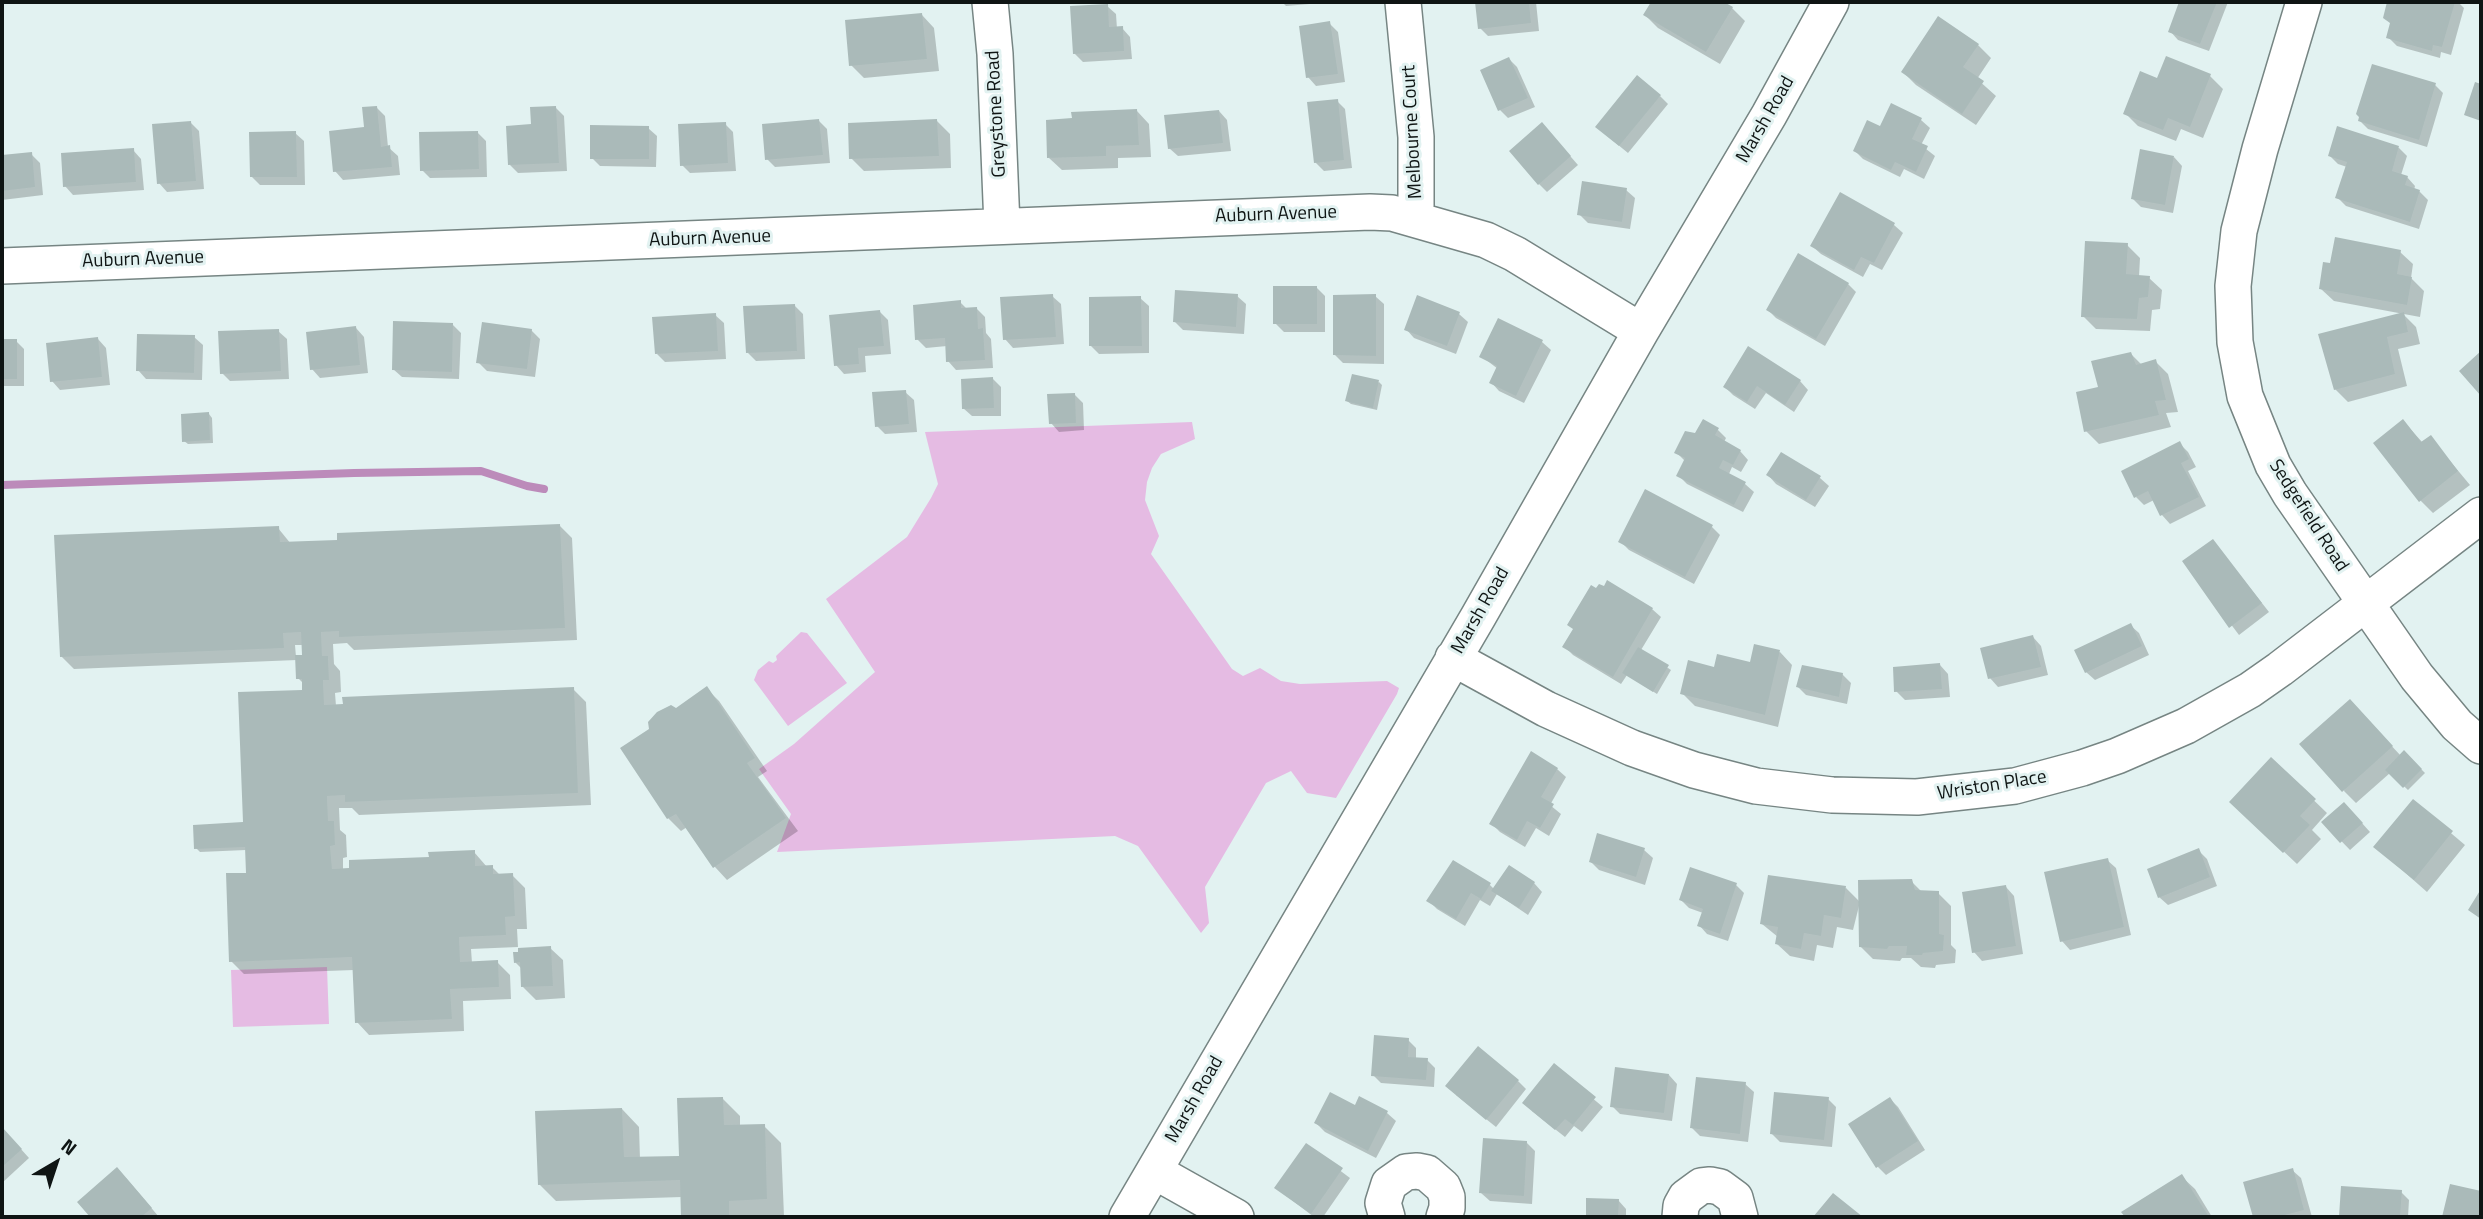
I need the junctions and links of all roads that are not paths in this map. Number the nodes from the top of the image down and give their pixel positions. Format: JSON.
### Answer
{"nodes":[{"id":1,"x":989,"y":2,"type":"edge"},
{"id":2,"x":1403,"y":2,"type":"edge"},
{"id":3,"x":1831,"y":2,"type":"edge"},
{"id":4,"x":2304,"y":2,"type":"edge"},
{"id":5,"x":1416,"y":219,"type":"junction"},
{"id":6,"x":1002,"y":226,"type":"junction"},
{"id":7,"x":2,"y":266,"type":"edge"},
{"id":8,"x":1641,"y":331,"type":"junction"},
{"id":9,"x":2481,"y":515,"type":"edge"},
{"id":10,"x":2366,"y":604,"type":"junction"},
{"id":11,"x":1453,"y":658,"type":"junction"},
{"id":12,"x":2481,"y":746,"type":"edge"},
{"id":13,"x":1154,"y":1171,"type":"junction"},
{"id":14,"x":1127,"y":1217,"type":"edge"},
{"id":15,"x":1236,"y":1217,"type":"edge"},
{"id":16,"x":1387,"y":1217,"type":"edge"},
{"id":17,"x":1444,"y":1217,"type":"edge"},
{"id":18,"x":1680,"y":1217,"type":"edge"},
{"id":19,"x":1740,"y":1217,"type":"edge"}],
"edges":[{"from":1,"to":6,"type":"street","name":"Greystone Road"},
{"from":2,"to":5,"type":"street","name":"Melbourne Court"},
{"from":3,"to":8,"type":"street","name":"Marsh Road"},
{"from":4,"to":10,"type":"street","name":"Sedgefield Road"},
{"from":5,"to":6,"type":"street","name":"Auburn Avenue"},
{"from":5,"to":8,"type":"street","name":"Melbourne Court"},
{"from":6,"to":7,"type":"street","name":"Auburn Avenue"},
{"from":8,"to":11,"type":"street","name":"Marsh Road"},
{"from":9,"to":10,"type":"street","name":"Wriston Place"},
{"from":10,"to":11,"type":"street","name":"Wriston Place"},
{"from":10,"to":12,"type":"street","name":"Sedgefield Road"},
{"from":11,"to":13,"type":"street","name":"Marsh Road"},
{"from":13,"to":14,"type":"street","name":"Marsh Road"},
{"from":13,"to":15,"type":"street"},
{"from":16,"to":17,"type":"street"},
{"from":18,"to":19,"type":"street"}]}
